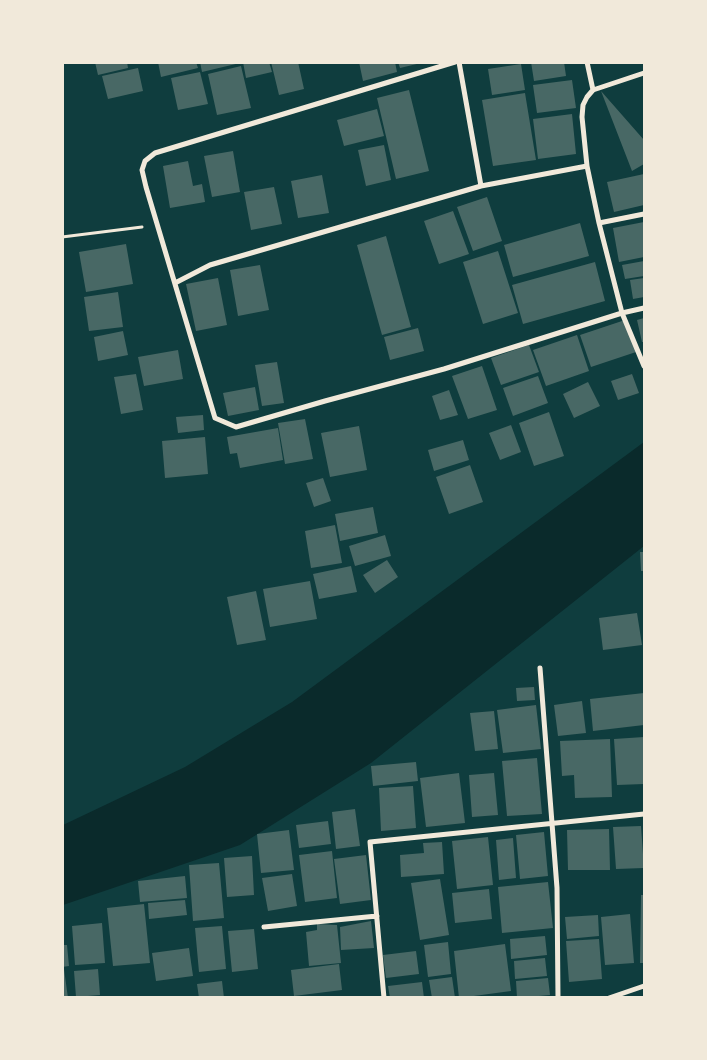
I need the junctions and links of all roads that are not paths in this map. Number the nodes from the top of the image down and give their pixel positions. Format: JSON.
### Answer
{"nodes":[{"id":1,"x":455,"y":62,"type":"edge"},
{"id":2,"x":459,"y":62,"type":"edge"},
{"id":3,"x":588,"y":62,"type":"edge"},
{"id":4,"x":644,"y":74,"type":"edge"},
{"id":5,"x":593,"y":90,"type":"junction"},
{"id":6,"x":587,"y":166,"type":"junction"},
{"id":7,"x":481,"y":186,"type":"junction"},
{"id":8,"x":644,"y":214,"type":"edge"},
{"id":9,"x":599,"y":223,"type":"junction"},
{"id":10,"x":175,"y":283,"type":"junction"},
{"id":11,"x":644,"y":308,"type":"edge"},
{"id":12,"x":622,"y":312,"type":"junction"},
{"id":13,"x":644,"y":366,"type":"edge"},
{"id":14,"x":540,"y":668,"type":"dead end"},
{"id":15,"x":644,"y":814,"type":"edge"},
{"id":16,"x":552,"y":824,"type":"junction"},
{"id":17,"x":377,"y":916,"type":"junction"},
{"id":18,"x":264,"y":927,"type":"dead end"},
{"id":19,"x":644,"y":986,"type":"edge"},
{"id":20,"x":384,"y":998,"type":"edge"},
{"id":21,"x":558,"y":998,"type":"edge"},
{"id":22,"x":609,"y":998,"type":"edge"}],
"edges":[{"from":1,"to":10,"type":"street"},
{"from":2,"to":7,"type":"street"},
{"from":3,"to":5,"type":"street"},
{"from":4,"to":5,"type":"street"},
{"from":5,"to":6,"type":"street"},
{"from":6,"to":7,"type":"street"},
{"from":6,"to":9,"type":"street"},
{"from":7,"to":10,"type":"street"},
{"from":8,"to":9,"type":"street"},
{"from":9,"to":12,"type":"street"},
{"from":10,"to":12,"type":"street"},
{"from":11,"to":12,"type":"street"},
{"from":12,"to":13,"type":"street"},
{"from":14,"to":16,"type":"street"},
{"from":15,"to":16,"type":"street"},
{"from":16,"to":17,"type":"street"},
{"from":16,"to":21,"type":"street"},
{"from":17,"to":18,"type":"street"},
{"from":17,"to":20,"type":"street"},
{"from":19,"to":22,"type":"street"}]}
